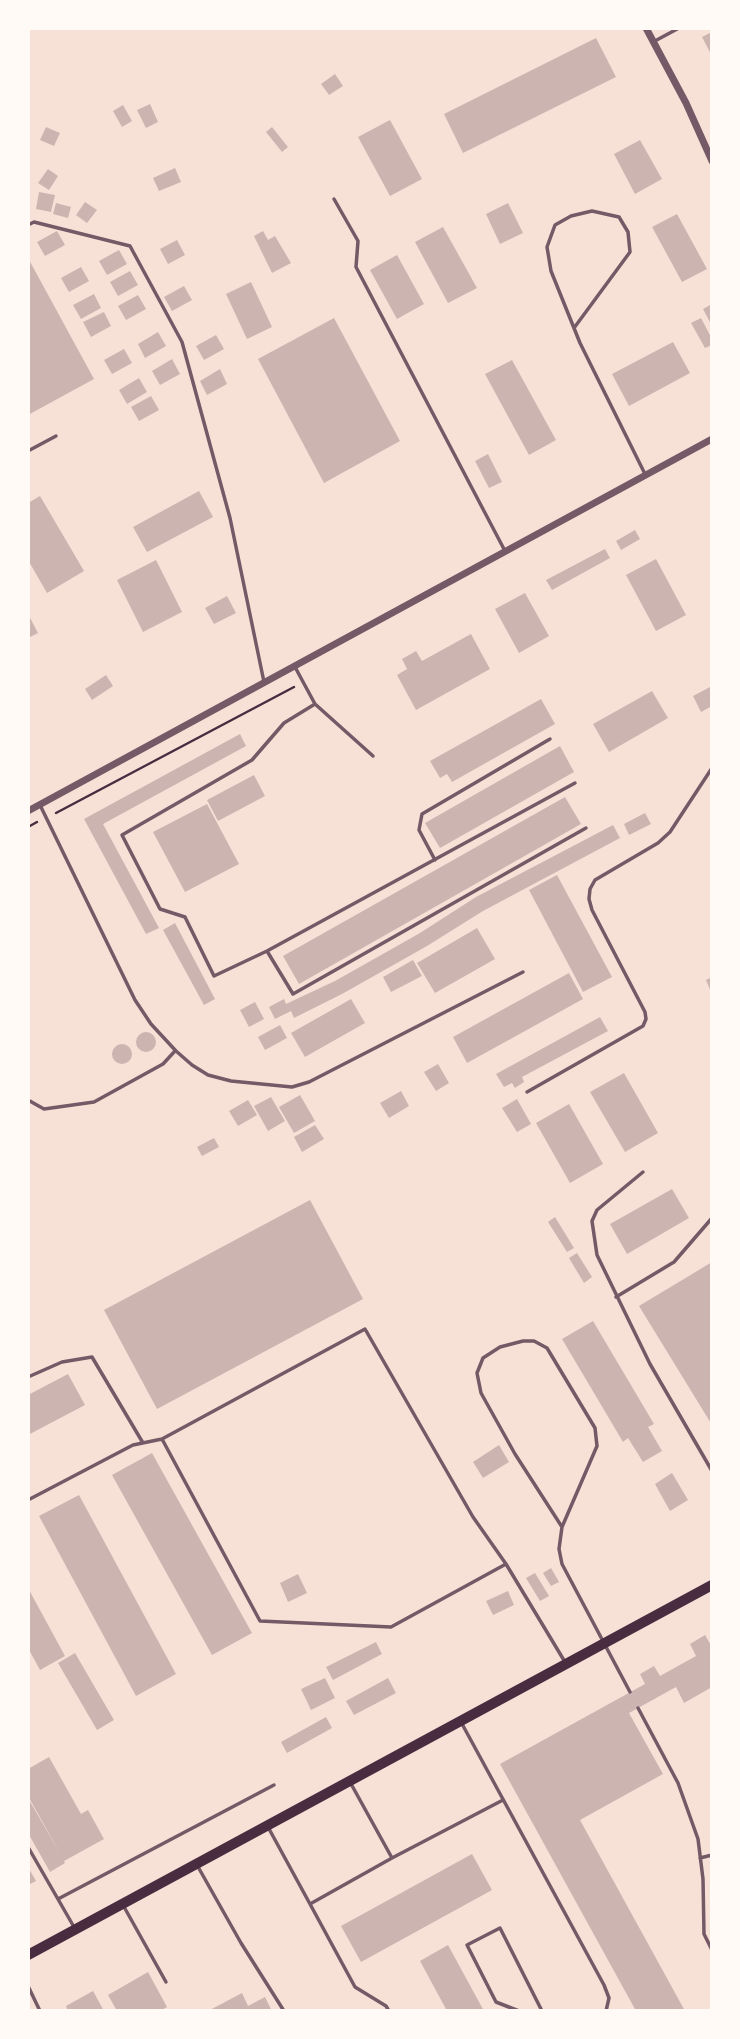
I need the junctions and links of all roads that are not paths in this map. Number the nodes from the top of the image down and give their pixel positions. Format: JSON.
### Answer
{"nodes":[{"id":1,"x":646,"y":28,"type":"edge"},
{"id":2,"x":679,"y":28,"type":"edge"},
{"id":3,"x":653,"y":42,"type":"junction"},
{"id":4,"x":712,"y":161,"type":"edge"},
{"id":5,"x":334,"y":199,"type":"dead end"},
{"id":6,"x":28,"y":225,"type":"edge"},
{"id":7,"x":574,"y":328,"type":"junction"},
{"id":8,"x":56,"y":436,"type":"dead end"},
{"id":9,"x":712,"y":439,"type":"edge"},
{"id":10,"x":28,"y":451,"type":"edge"},
{"id":11,"x":645,"y":474,"type":"junction"},
{"id":12,"x":505,"y":551,"type":"junction"},
{"id":13,"x":295,"y":667,"type":"junction"},
{"id":14,"x":264,"y":684,"type":"junction"},
{"id":15,"x":315,"y":704,"type":"junction"},
{"id":16,"x":550,"y":739,"type":"dead end"},
{"id":17,"x":373,"y":756,"type":"dead end"},
{"id":18,"x":712,"y":768,"type":"edge"},
{"id":19,"x":575,"y":783,"type":"dead end"},
{"id":20,"x":40,"y":805,"type":"junction"},
{"id":21,"x":28,"y":811,"type":"edge"},
{"id":22,"x":586,"y":828,"type":"dead end"},
{"id":23,"x":435,"y":860,"type":"junction"},
{"id":24,"x":267,"y":951,"type":"junction"},
{"id":25,"x":523,"y":972,"type":"dead end"},
{"id":26,"x":176,"y":1051,"type":"junction"},
{"id":27,"x":527,"y":1092,"type":"dead end"},
{"id":28,"x":28,"y":1100,"type":"edge"},
{"id":29,"x":643,"y":1172,"type":"dead end"},
{"id":30,"x":712,"y":1218,"type":"edge"},
{"id":31,"x":616,"y":1297,"type":"junction"},
{"id":32,"x":28,"y":1377,"type":"edge"},
{"id":33,"x":162,"y":1439,"type":"junction"},
{"id":34,"x":143,"y":1443,"type":"junction"},
{"id":35,"x":712,"y":1471,"type":"edge"},
{"id":36,"x":28,"y":1500,"type":"edge"},
{"id":37,"x":562,"y":1527,"type":"junction"},
{"id":38,"x":506,"y":1564,"type":"junction"},
{"id":39,"x":712,"y":1585,"type":"edge"},
{"id":40,"x":603,"y":1643,"type":"junction"},
{"id":41,"x":566,"y":1664,"type":"junction"},
{"id":42,"x":630,"y":1692,"type":"dead end"},
{"id":43,"x":638,"y":1708,"type":"dead end"},
{"id":44,"x":460,"y":1721,"type":"junction"},
{"id":45,"x":348,"y":1781,"type":"junction"},
{"id":46,"x":274,"y":1785,"type":"dead end"},
{"id":47,"x":503,"y":1800,"type":"junction"},
{"id":48,"x":267,"y":1825,"type":"junction"},
{"id":49,"x":28,"y":1847,"type":"edge"},
{"id":50,"x":712,"y":1855,"type":"edge"},
{"id":51,"x":392,"y":1858,"type":"junction"},
{"id":52,"x":700,"y":1858,"type":"junction"},
{"id":53,"x":195,"y":1863,"type":"junction"},
{"id":54,"x":58,"y":1899,"type":"junction"},
{"id":55,"x":122,"y":1903,"type":"junction"},
{"id":56,"x":310,"y":1904,"type":"junction"},
{"id":57,"x":75,"y":1929,"type":"junction"},
{"id":58,"x":712,"y":1950,"type":"edge"},
{"id":59,"x":28,"y":1955,"type":"edge"},
{"id":60,"x":166,"y":1982,"type":"dead end"},
{"id":61,"x":28,"y":1986,"type":"edge"},
{"id":62,"x":40,"y":2011,"type":"edge"},
{"id":63,"x":284,"y":2011,"type":"edge"},
{"id":64,"x":389,"y":2011,"type":"edge"},
{"id":65,"x":519,"y":2011,"type":"edge"},
{"id":66,"x":542,"y":2011,"type":"edge"},
{"id":67,"x":606,"y":2011,"type":"edge"}],
"edges":[{"from":1,"to":3,"type":"street"},
{"from":2,"to":3,"type":"lane"},
{"from":3,"to":4,"type":"street"},
{"from":5,"to":12,"type":"lane"},
{"from":6,"to":14,"type":"lane"},
{"from":7,"to":7,"type":"lane"},
{"from":7,"to":11,"type":"lane"},
{"from":8,"to":10,"type":"lane"},
{"from":9,"to":11,"type":"street"},
{"from":11,"to":12,"type":"street"},
{"from":12,"to":13,"type":"street"},
{"from":13,"to":14,"type":"street"},
{"from":13,"to":15,"type":"lane"},
{"from":14,"to":20,"type":"street"},
{"from":15,"to":17,"type":"lane"},
{"from":15,"to":24,"type":"lane"},
{"from":16,"to":23,"type":"lane"},
{"from":18,"to":27,"type":"lane"},
{"from":19,"to":23,"type":"lane"},
{"from":20,"to":21,"type":"street"},
{"from":20,"to":26,"type":"lane"},
{"from":22,"to":24,"type":"lane"},
{"from":23,"to":24,"type":"lane"},
{"from":25,"to":26,"type":"lane"},
{"from":26,"to":28,"type":"lane"},
{"from":29,"to":31,"type":"lane"},
{"from":30,"to":31,"type":"lane"},
{"from":31,"to":35,"type":"lane"},
{"from":32,"to":34,"type":"lane"},
{"from":33,"to":34,"type":"lane"},
{"from":33,"to":38,"type":"lane"},
{"from":33,"to":38,"type":"lane"},
{"from":34,"to":36,"type":"lane"},
{"from":37,"to":37,"type":"lane"},
{"from":37,"to":40,"type":"lane"},
{"from":38,"to":41,"type":"lane"},
{"from":39,"to":40,"type":"main road"},
{"from":40,"to":41,"type":"main road"},
{"from":40,"to":42,"type":"lane"},
{"from":41,"to":44,"type":"main road"},
{"from":43,"to":52,"type":"lane"},
{"from":44,"to":45,"type":"main road"},
{"from":44,"to":47,"type":"lane"},
{"from":45,"to":48,"type":"main road"},
{"from":45,"to":51,"type":"lane"},
{"from":46,"to":54,"type":"lane"},
{"from":47,"to":51,"type":"lane"},
{"from":47,"to":67,"type":"lane"},
{"from":48,"to":53,"type":"main road"},
{"from":48,"to":56,"type":"lane"},
{"from":49,"to":54,"type":"lane"},
{"from":50,"to":52,"type":"lane"},
{"from":51,"to":56,"type":"lane"},
{"from":52,"to":58,"type":"lane"},
{"from":53,"to":55,"type":"main road"},
{"from":53,"to":63,"type":"lane"},
{"from":54,"to":57,"type":"lane"},
{"from":55,"to":57,"type":"main road"},
{"from":55,"to":60,"type":"lane"},
{"from":56,"to":64,"type":"lane"},
{"from":57,"to":59,"type":"main road"},
{"from":61,"to":62,"type":"lane"},
{"from":65,"to":66,"type":"lane"}]}
